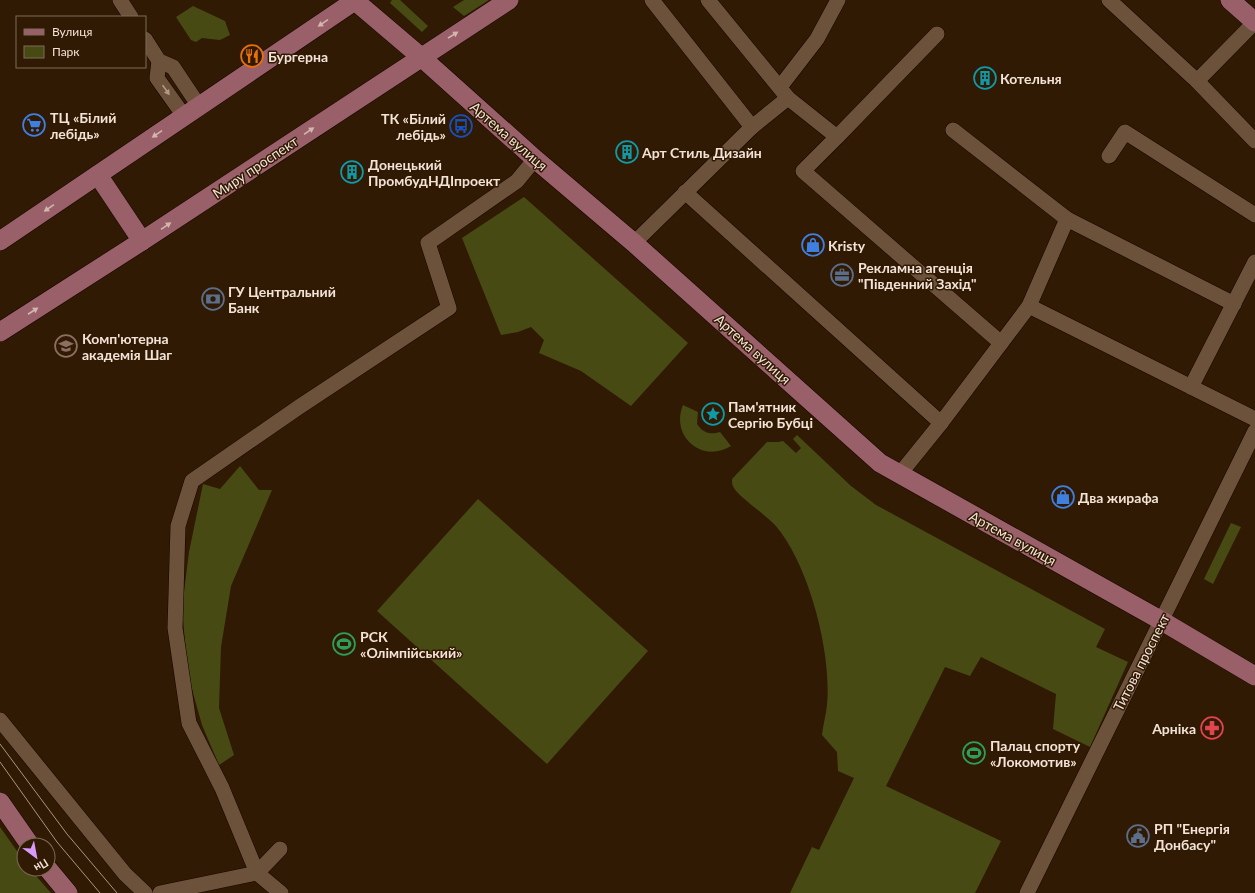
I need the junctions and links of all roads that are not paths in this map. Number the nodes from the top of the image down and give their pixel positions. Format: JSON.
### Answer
{"nodes":[{"id":1,"x":120,"y":0,"type":"edge"},
{"id":2,"x":355,"y":0,"type":"edge"},
{"id":3,"x":509,"y":0,"type":"edge"},
{"id":4,"x":652,"y":0,"type":"edge"},
{"id":5,"x":708,"y":0,"type":"edge"},
{"id":6,"x":838,"y":0,"type":"edge"},
{"id":7,"x":1109,"y":0,"type":"edge"},
{"id":8,"x":1230,"y":0,"type":"edge"},
{"id":9,"x":130,"y":16,"type":"edge"},
{"id":10,"x":1255,"y":22,"type":"edge"},
{"id":11,"x":937,"y":34,"type":"dead end"},
{"id":12,"x":146,"y":41,"type":"edge"},
{"id":13,"x":421,"y":57,"type":"junction"},
{"id":14,"x":1197,"y":81,"type":"junction"},
{"id":15,"x":784,"y":92,"type":"junction"},
{"id":16,"x":191,"y":111,"type":"junction"},
{"id":17,"x":752,"y":127,"type":"junction"},
{"id":18,"x":954,"y":130,"type":"dead end"},
{"id":19,"x":837,"y":137,"type":"junction"},
{"id":20,"x":1255,"y":141,"type":"edge"},
{"id":21,"x":1109,"y":156,"type":"dead end"},
{"id":22,"x":535,"y":159,"type":"junction"},
{"id":23,"x":98,"y":175,"type":"junction"},
{"id":24,"x":685,"y":192,"type":"junction"},
{"id":25,"x":1255,"y":215,"type":"edge"},
{"id":26,"x":1067,"y":219,"type":"junction"},
{"id":27,"x":0,"y":241,"type":"edge"},
{"id":28,"x":142,"y":241,"type":"junction"},
{"id":29,"x":634,"y":243,"type":"junction"},
{"id":30,"x":1255,"y":262,"type":"edge"},
{"id":31,"x":1234,"y":304,"type":"junction"},
{"id":32,"x":1029,"y":306,"type":"junction"},
{"id":33,"x":0,"y":332,"type":"edge"},
{"id":34,"x":1001,"y":342,"type":"junction"},
{"id":35,"x":1191,"y":387,"type":"junction"},
{"id":36,"x":1255,"y":418,"type":"edge"},
{"id":37,"x":942,"y":423,"type":"junction"},
{"id":38,"x":1255,"y":431,"type":"edge"},
{"id":39,"x":899,"y":475,"type":"junction"},
{"id":40,"x":1162,"y":621,"type":"junction"},
{"id":41,"x":1255,"y":676,"type":"edge"},
{"id":42,"x":0,"y":720,"type":"edge"},
{"id":43,"x":0,"y":802,"type":"edge"},
{"id":44,"x":24,"y":837,"type":"edge"},
{"id":45,"x":280,"y":849,"type":"dead end"},
{"id":46,"x":257,"y":873,"type":"junction"},
{"id":47,"x":55,"y":877,"type":"edge"},
{"id":48,"x":68,"y":893,"type":"edge"},
{"id":49,"x":145,"y":893,"type":"edge"},
{"id":50,"x":160,"y":893,"type":"edge"},
{"id":51,"x":282,"y":893,"type":"edge"},
{"id":52,"x":1027,"y":893,"type":"edge"}],
"edges":[{"from":1,"to":9,"type":"street"},
{"from":2,"to":13,"type":"main road","name":"Артема вулиця"},
{"from":2,"to":16,"type":"main road","one_way":true},
{"from":13,"to":3,"type":"main road","name":"Миру проспект","one_way":true},
{"from":4,"to":17,"type":"street"},
{"from":5,"to":15,"type":"street"},
{"from":6,"to":15,"type":"street"},
{"from":7,"to":14,"type":"street"},
{"from":8,"to":10,"type":"main road"},
{"from":10,"to":14,"type":"street"},
{"from":11,"to":19,"type":"street"},
{"from":12,"to":16,"type":"street"},
{"from":13,"to":22,"type":"main road","name":"Артема вулиця"},
{"from":28,"to":13,"type":"main road","name":"Миру проспект","one_way":true},
{"from":14,"to":20,"type":"street"},
{"from":15,"to":17,"type":"street"},
{"from":15,"to":19,"type":"street"},
{"from":16,"to":23,"type":"main road","one_way":true},
{"from":17,"to":24,"type":"street"},
{"from":18,"to":26,"type":"street"},
{"from":19,"to":34,"type":"street"},
{"from":21,"to":25,"type":"street"},
{"from":22,"to":29,"type":"main road","name":"Артема вулиця"},
{"from":22,"to":46,"type":"street"},
{"from":23,"to":27,"type":"main road","one_way":true},
{"from":23,"to":28,"type":"main road"},
{"from":24,"to":29,"type":"street"},
{"from":24,"to":37,"type":"street"},
{"from":26,"to":31,"type":"street"},
{"from":26,"to":32,"type":"street"},
{"from":33,"to":28,"type":"main road","name":"Миру проспект","one_way":true},
{"from":29,"to":39,"type":"main road","name":"Артема вулиця"},
{"from":30,"to":31,"type":"street"},
{"from":31,"to":35,"type":"street"},
{"from":32,"to":34,"type":"street"},
{"from":32,"to":35,"type":"street"},
{"from":34,"to":37,"type":"street"},
{"from":35,"to":36,"type":"street"},
{"from":37,"to":39,"type":"street"},
{"from":38,"to":40,"type":"street","name":"Титова проспект"},
{"from":39,"to":40,"type":"main road","name":"Артема вулиця"},
{"from":40,"to":41,"type":"main road","name":"Артема вулиця"},
{"from":40,"to":52,"type":"street","name":"Титова проспект"},
{"from":42,"to":49,"type":"street"},
{"from":43,"to":44,"type":"main road"},
{"from":45,"to":46,"type":"street"},
{"from":46,"to":50,"type":"street"},
{"from":46,"to":51,"type":"street"},
{"from":47,"to":48,"type":"main road"}]}
